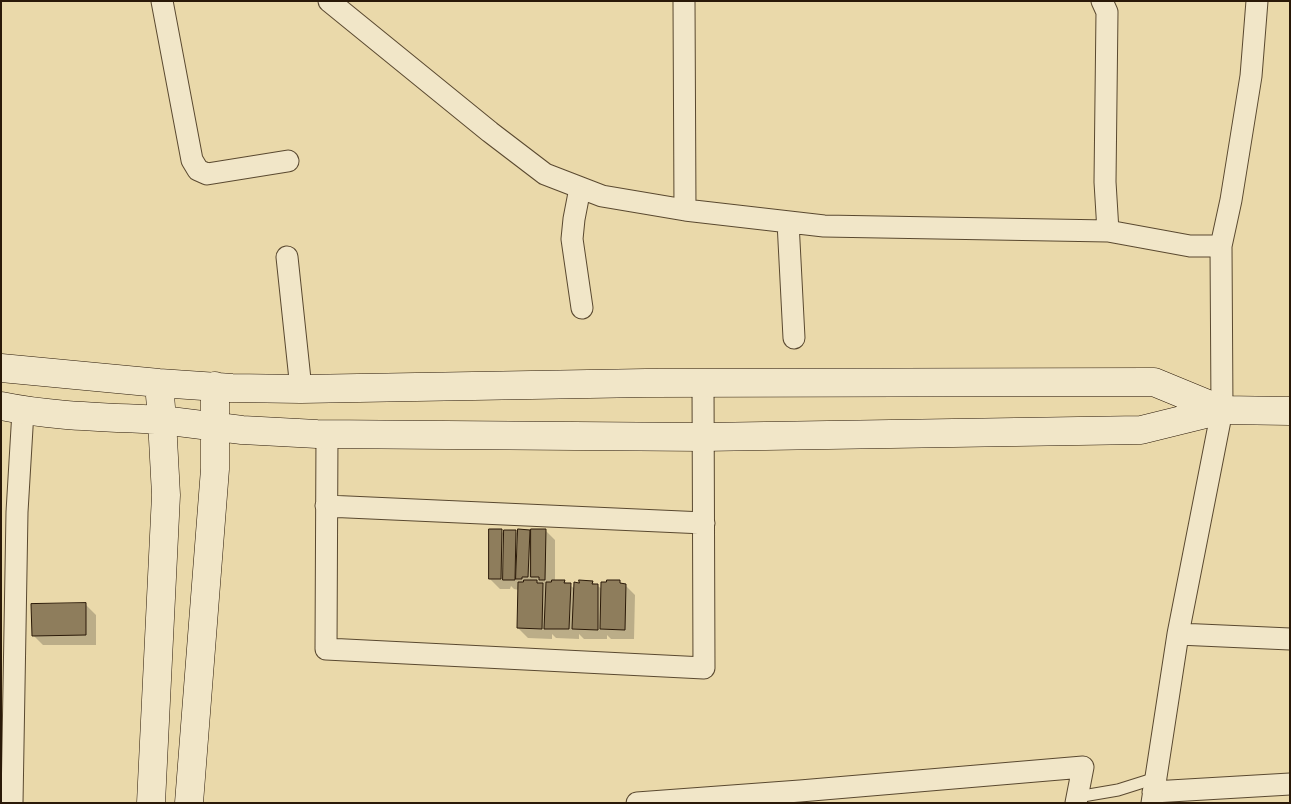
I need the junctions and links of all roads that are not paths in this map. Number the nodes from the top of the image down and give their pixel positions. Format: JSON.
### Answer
{"nodes":[{"id":1,"x":162,"y":1,"type":"edge"},
{"id":2,"x":684,"y":1,"type":"edge"},
{"id":3,"x":1102,"y":1,"type":"edge"},
{"id":4,"x":1257,"y":1,"type":"edge"},
{"id":5,"x":339,"y":6,"type":"edge"},
{"id":6,"x":288,"y":161,"type":"dead end"},
{"id":7,"x":580,"y":188,"type":"junction"},
{"id":8,"x":685,"y":210,"type":"junction"},
{"id":9,"x":788,"y":222,"type":"junction"},
{"id":10,"x":1108,"y":230,"type":"junction"},
{"id":11,"x":1221,"y":246,"type":"junction"},
{"id":12,"x":287,"y":257,"type":"dead end"},
{"id":13,"x":582,"y":308,"type":"dead end"},
{"id":14,"x":794,"y":338,"type":"dead end"},
{"id":15,"x":1,"y":368,"type":"edge"},
{"id":16,"x":159,"y":383,"type":"junction"},
{"id":17,"x":703,"y":383,"type":"junction"},
{"id":18,"x":215,"y":386,"type":"junction"},
{"id":19,"x":301,"y":389,"type":"junction"},
{"id":20,"x":12,"y":408,"type":"edge"},
{"id":21,"x":1222,"y":410,"type":"junction"},
{"id":22,"x":1290,"y":412,"type":"edge"},
{"id":23,"x":162,"y":420,"type":"junction"},
{"id":24,"x":215,"y":426,"type":"junction"},
{"id":25,"x":327,"y":434,"type":"junction"},
{"id":26,"x":703,"y":437,"type":"junction"},
{"id":27,"x":326,"y":506,"type":"junction"},
{"id":28,"x":704,"y":524,"type":"junction"},
{"id":29,"x":9,"y":587,"type":"edge"},
{"id":30,"x":1178,"y":634,"type":"junction"},
{"id":31,"x":1290,"y":639,"type":"edge"},
{"id":32,"x":1290,"y":784,"type":"edge"},
{"id":33,"x":1154,"y":791,"type":"edge"},
{"id":34,"x":1076,"y":800,"type":"edge"},
{"id":35,"x":12,"y":803,"type":"edge"},
{"id":36,"x":151,"y":803,"type":"edge"},
{"id":37,"x":189,"y":803,"type":"edge"},
{"id":38,"x":637,"y":803,"type":"edge"}],
"edges":[{"from":1,"to":6,"type":"street"},
{"from":2,"to":8,"type":"street"},
{"from":3,"to":10,"type":"street"},
{"from":4,"to":11,"type":"street"},
{"from":5,"to":7,"type":"street"},
{"from":7,"to":8,"type":"street"},
{"from":7,"to":13,"type":"street"},
{"from":8,"to":9,"type":"street"},
{"from":9,"to":10,"type":"street"},
{"from":9,"to":14,"type":"street"},
{"from":10,"to":11,"type":"street"},
{"from":11,"to":21,"type":"street"},
{"from":12,"to":19,"type":"street"},
{"from":15,"to":16,"type":"street"},
{"from":16,"to":18,"type":"street"},
{"from":16,"to":23,"type":"street"},
{"from":17,"to":19,"type":"street"},
{"from":17,"to":21,"type":"street"},
{"from":17,"to":26,"type":"street"},
{"from":18,"to":19,"type":"street"},
{"from":18,"to":24,"type":"street"},
{"from":20,"to":23,"type":"street"},
{"from":20,"to":29,"type":"street"},
{"from":21,"to":22,"type":"street"},
{"from":21,"to":26,"type":"street"},
{"from":21,"to":30,"type":"street"},
{"from":23,"to":24,"type":"street"},
{"from":23,"to":36,"type":"street"},
{"from":24,"to":25,"type":"street"},
{"from":24,"to":37,"type":"street"},
{"from":25,"to":26,"type":"street"},
{"from":25,"to":27,"type":"street"},
{"from":26,"to":28,"type":"street"},
{"from":27,"to":28,"type":"street"},
{"from":27,"to":28,"type":"street"},
{"from":29,"to":35,"type":"street"},
{"from":30,"to":31,"type":"street"},
{"from":30,"to":33,"type":"street"},
{"from":32,"to":33,"type":"street"},
{"from":33,"to":34,"type":"lane"},
{"from":34,"to":38,"type":"street"}]}
